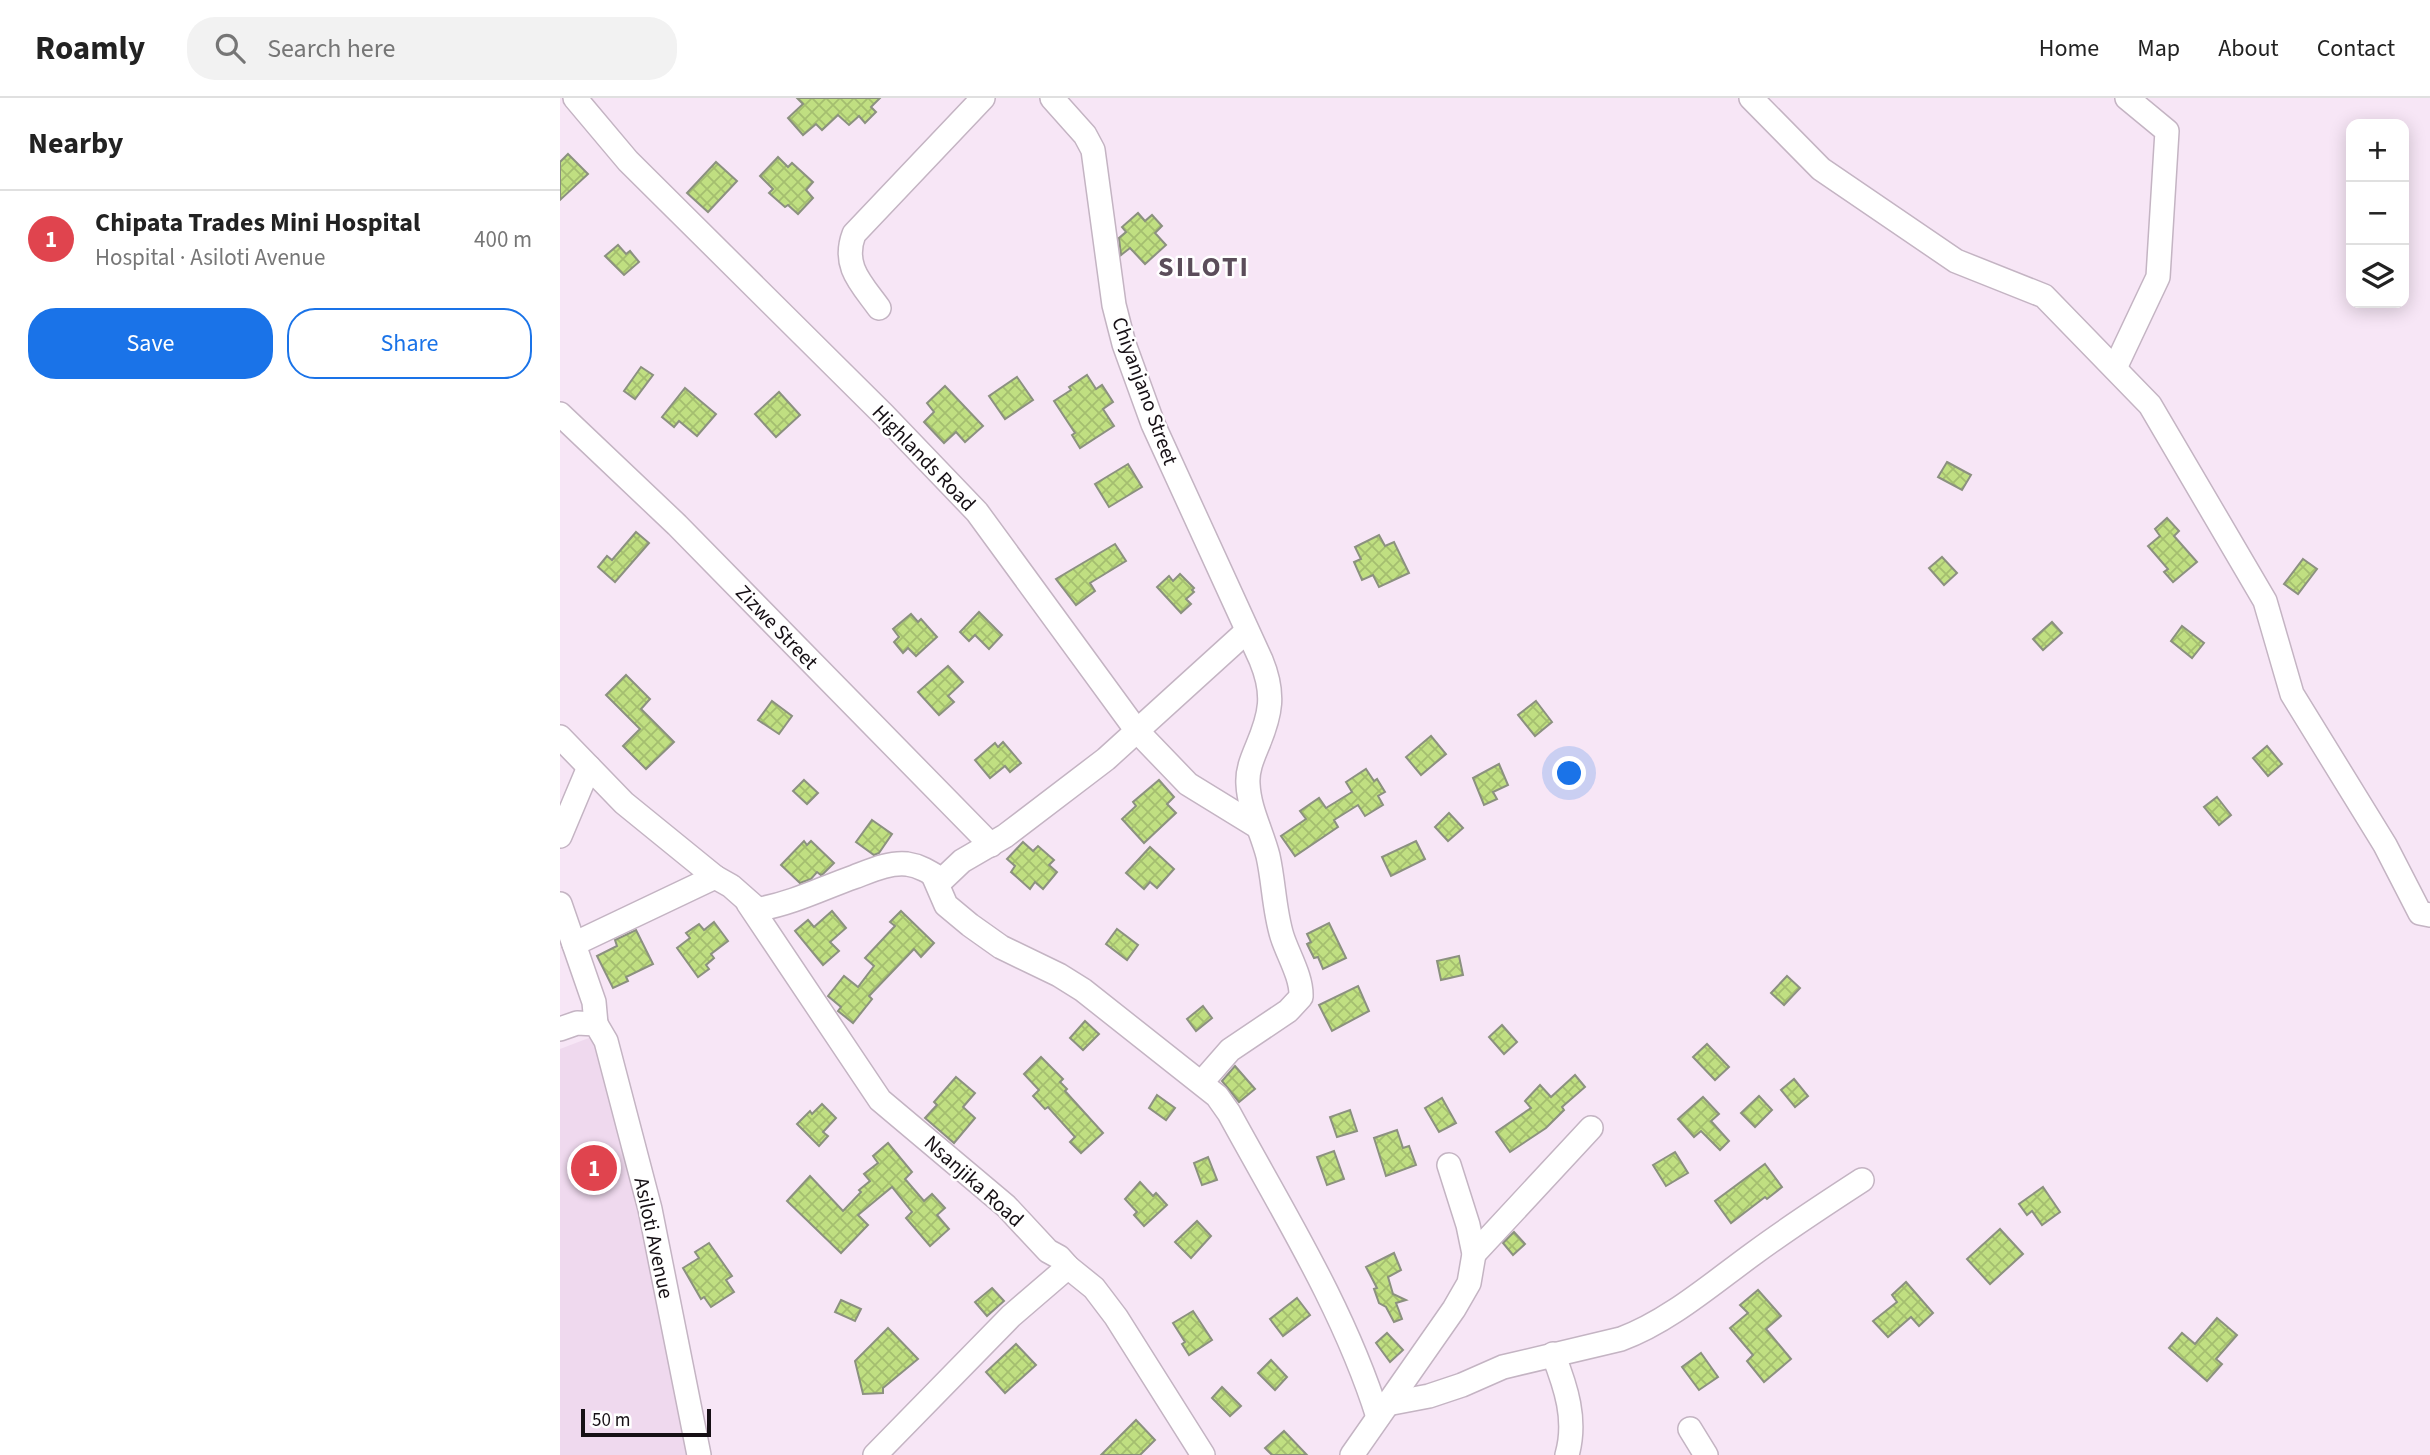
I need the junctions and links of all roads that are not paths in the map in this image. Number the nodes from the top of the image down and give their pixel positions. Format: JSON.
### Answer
{"nodes":[{"id":1,"x":575,"y":98,"type":"edge"},
{"id":2,"x":983,"y":98,"type":"edge"},
{"id":3,"x":1052,"y":98,"type":"edge"},
{"id":4,"x":1751,"y":98,"type":"edge"},
{"id":5,"x":2127,"y":98,"type":"edge"},
{"id":6,"x":879,"y":309,"type":"dead end"},
{"id":7,"x":2115,"y":368,"type":"junction"},
{"id":8,"x":560,"y":414,"type":"edge"},
{"id":9,"x":1247,"y":631,"type":"junction"},
{"id":10,"x":1137,"y":731,"type":"junction"},
{"id":11,"x":560,"y":737,"type":"edge"},
{"id":12,"x":589,"y":767,"type":"junction"},
{"id":13,"x":1258,"y":827,"type":"junction"},
{"id":14,"x":560,"y":836,"type":"edge"},
{"id":15,"x":991,"y":845,"type":"junction"},
{"id":16,"x":933,"y":875,"type":"junction"},
{"id":17,"x":715,"y":877,"type":"junction"},
{"id":18,"x":748,"y":903,"type":"junction"},
{"id":19,"x":560,"y":904,"type":"edge"},
{"id":20,"x":2430,"y":915,"type":"edge"},
{"id":21,"x":574,"y":944,"type":"junction"},
{"id":22,"x":596,"y":1024,"type":"junction"},
{"id":23,"x":560,"y":1029,"type":"edge"},
{"id":24,"x":1202,"y":1082,"type":"junction"},
{"id":25,"x":1591,"y":1128,"type":"dead end"},
{"id":26,"x":1449,"y":1165,"type":"dead end"},
{"id":27,"x":1861,"y":1180,"type":"dead end"},
{"id":28,"x":1474,"y":1254,"type":"junction"},
{"id":29,"x":1068,"y":1267,"type":"junction"},
{"id":30,"x":1553,"y":1354,"type":"junction"},
{"id":31,"x":1382,"y":1410,"type":"junction"},
{"id":32,"x":1690,"y":1429,"type":"dead end"},
{"id":33,"x":1198,"y":1453,"type":"edge"},
{"id":34,"x":699,"y":1455,"type":"edge"},
{"id":35,"x":875,"y":1455,"type":"edge"},
{"id":36,"x":1352,"y":1455,"type":"edge"},
{"id":37,"x":1567,"y":1455,"type":"edge"},
{"id":38,"x":1706,"y":1455,"type":"edge"}],
"edges":[{"from":1,"to":10,"type":"street","name":"Highlands Road"},
{"from":2,"to":6,"type":"street"},
{"from":3,"to":9,"type":"street","name":"Chiyanjano Street"},
{"from":4,"to":7,"type":"street"},
{"from":5,"to":7,"type":"street"},
{"from":7,"to":20,"type":"street"},
{"from":8,"to":15,"type":"street","name":"Zizwe Street"},
{"from":9,"to":10,"type":"street"},
{"from":9,"to":13,"type":"street","name":"Chiyanjano Street"},
{"from":10,"to":13,"type":"street","name":"Highlands Road"},
{"from":10,"to":15,"type":"street"},
{"from":11,"to":12,"type":"street"},
{"from":12,"to":14,"type":"street"},
{"from":12,"to":17,"type":"street"},
{"from":13,"to":24,"type":"street","name":"Chiyanjano Street"},
{"from":15,"to":16,"type":"street"},
{"from":16,"to":18,"type":"street"},
{"from":16,"to":24,"type":"street"},
{"from":17,"to":18,"type":"street","name":"Nsanjika Road"},
{"from":17,"to":21,"type":"street"},
{"from":18,"to":29,"type":"street","name":"Nsanjika Road"},
{"from":19,"to":21,"type":"street","name":"Asiloti Avenue"},
{"from":21,"to":22,"type":"street","name":"Asiloti Avenue"},
{"from":22,"to":23,"type":"street"},
{"from":22,"to":34,"type":"street","name":"Asiloti Avenue"},
{"from":24,"to":31,"type":"street"},
{"from":25,"to":28,"type":"street"},
{"from":26,"to":28,"type":"street"},
{"from":27,"to":30,"type":"street"},
{"from":28,"to":31,"type":"street"},
{"from":29,"to":33,"type":"street","name":"Nsanjika Road"},
{"from":29,"to":35,"type":"street"},
{"from":30,"to":31,"type":"street"},
{"from":30,"to":37,"type":"street"},
{"from":31,"to":36,"type":"street"},
{"from":32,"to":38,"type":"street"}]}
